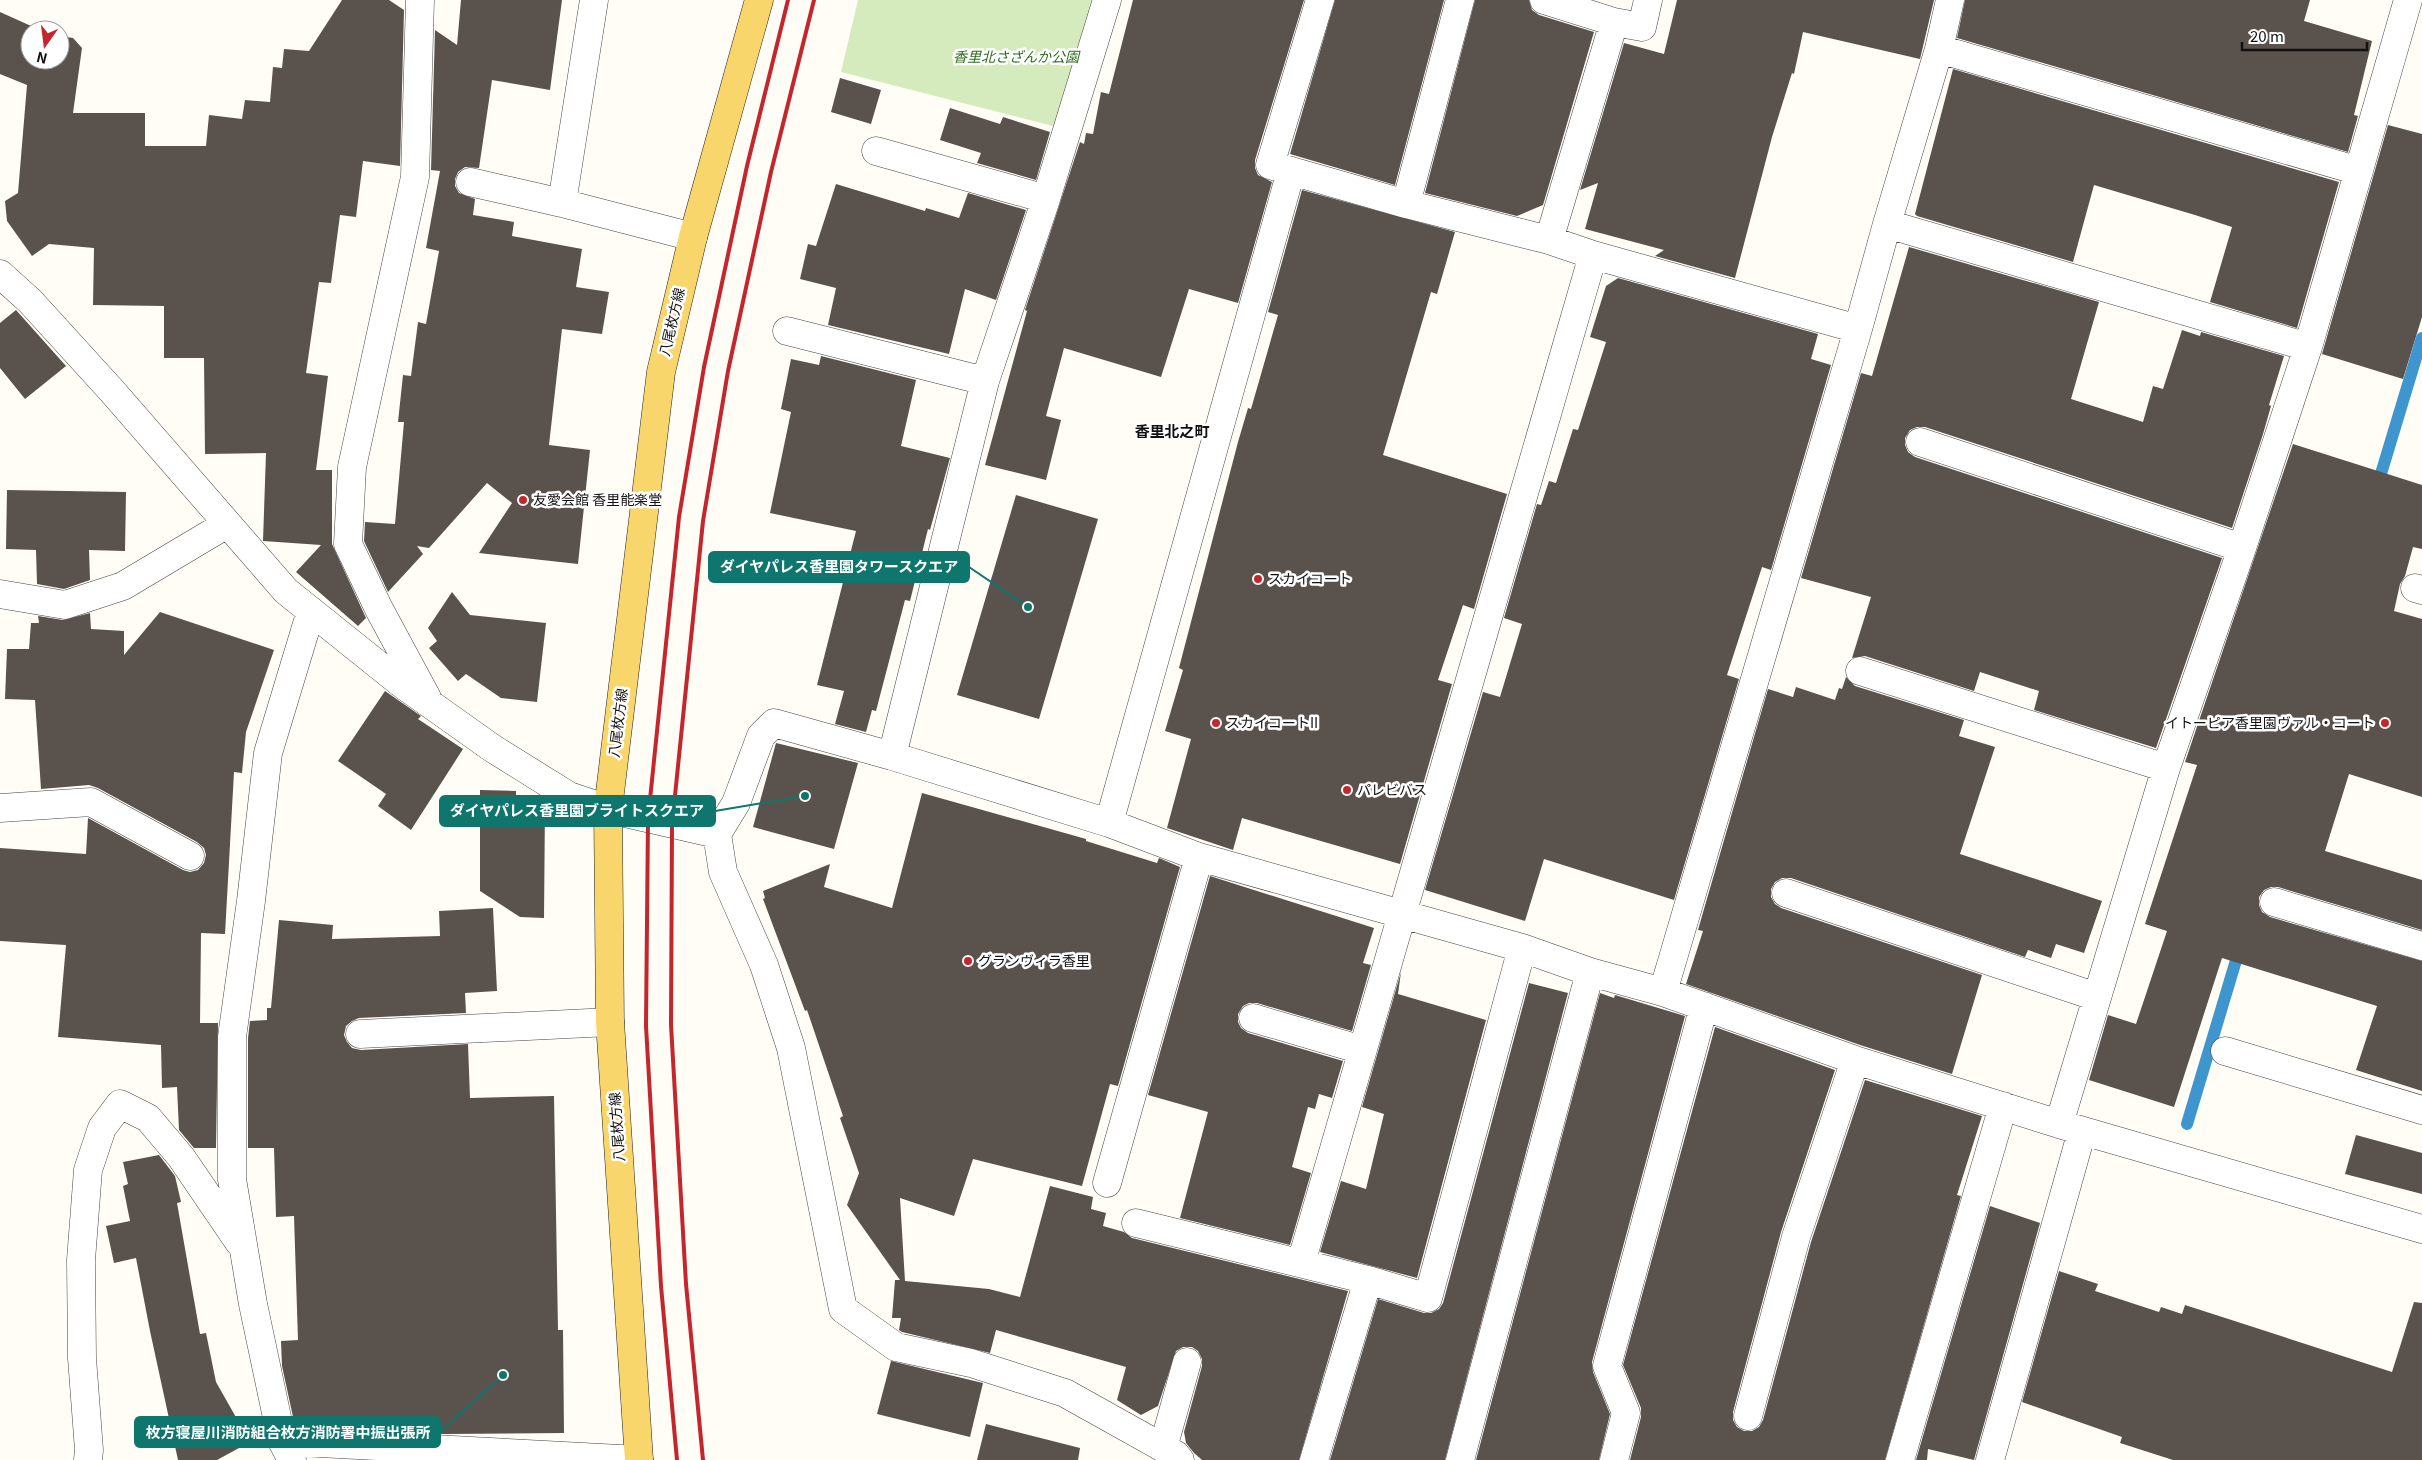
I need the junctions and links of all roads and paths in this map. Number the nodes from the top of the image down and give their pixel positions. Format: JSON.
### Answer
{"nodes":[{"id":1,"x":420,"y":0,"type":"edge"},
{"id":2,"x":594,"y":0,"type":"edge"},
{"id":3,"x":759,"y":0,"type":"edge"},
{"id":4,"x":1106,"y":0,"type":"edge"},
{"id":5,"x":1320,"y":0,"type":"edge"},
{"id":6,"x":1460,"y":0,"type":"edge"},
{"id":7,"x":1544,"y":0,"type":"edge"},
{"id":8,"x":1648,"y":0,"type":"edge"},
{"id":9,"x":1950,"y":0,"type":"edge"},
{"id":10,"x":2408,"y":0,"type":"edge"},
{"id":11,"x":1614,"y":22,"type":"junction"},
{"id":12,"x":1940,"y":48,"type":"junction"},
{"id":13,"x":876,"y":151,"type":"dead end"},
{"id":14,"x":1291,"y":171,"type":"junction"},
{"id":15,"x":2359,"y":171,"type":"junction"},
{"id":16,"x":470,"y":182,"type":"dead end"},
{"id":17,"x":1046,"y":199,"type":"junction"},
{"id":18,"x":562,"y":203,"type":"junction"},
{"id":19,"x":1406,"y":204,"type":"junction"},
{"id":20,"x":1887,"y":224,"type":"junction"},
{"id":21,"x":692,"y":237,"type":"junction"},
{"id":22,"x":1549,"y":240,"type":"junction"},
{"id":23,"x":1593,"y":254,"type":"junction"},
{"id":24,"x":0,"y":274,"type":"edge"},
{"id":25,"x":1858,"y":329,"type":"junction"},
{"id":26,"x":787,"y":331,"type":"dead end"},
{"id":27,"x":2308,"y":347,"type":"junction"},
{"id":28,"x":985,"y":380,"type":"junction"},
{"id":29,"x":1920,"y":442,"type":"dead end"},
{"id":30,"x":227,"y":524,"type":"junction"},
{"id":31,"x":2242,"y":548,"type":"junction"},
{"id":32,"x":0,"y":594,"type":"edge"},
{"id":33,"x":311,"y":611,"type":"junction"},
{"id":34,"x":1860,"y":672,"type":"dead end"},
{"id":35,"x":429,"y":702,"type":"junction"},
{"id":36,"x":892,"y":756,"type":"junction"},
{"id":37,"x":2166,"y":768,"type":"junction"},
{"id":38,"x":0,"y":808,"type":"edge"},
{"id":39,"x":608,"y":809,"type":"junction"},
{"id":40,"x":1109,"y":823,"type":"junction"},
{"id":41,"x":717,"y":834,"type":"junction"},
{"id":42,"x":190,"y":856,"type":"dead end"},
{"id":43,"x":1199,"y":857,"type":"junction"},
{"id":44,"x":1786,"y":893,"type":"dead end"},
{"id":45,"x":2274,"y":902,"type":"dead end"},
{"id":46,"x":1402,"y":913,"type":"junction"},
{"id":47,"x":2422,"y":946,"type":"edge"},
{"id":48,"x":1522,"y":948,"type":"junction"},
{"id":49,"x":1590,"y":972,"type":"junction"},
{"id":50,"x":1662,"y":992,"type":"junction"},
{"id":51,"x":2097,"y":996,"type":"junction"},
{"id":52,"x":1704,"y":1006,"type":"junction"},
{"id":53,"x":1253,"y":1018,"type":"dead end"},
{"id":54,"x":610,"y":1022,"type":"junction"},
{"id":55,"x":360,"y":1034,"type":"dead end"},
{"id":56,"x":1362,"y":1050,"type":"junction"},
{"id":57,"x":2225,"y":1051,"type":"dead end"},
{"id":58,"x":1855,"y":1060,"type":"junction"},
{"id":59,"x":2003,"y":1106,"type":"junction"},
{"id":60,"x":2422,"y":1110,"type":"edge"},
{"id":61,"x":2070,"y":1127,"type":"junction"},
{"id":62,"x":1107,"y":1183,"type":"dead end"},
{"id":63,"x":1136,"y":1224,"type":"dead end"},
{"id":64,"x":2422,"y":1229,"type":"edge"},
{"id":65,"x":244,"y":1249,"type":"junction"},
{"id":66,"x":1301,"y":1263,"type":"junction"},
{"id":67,"x":1368,"y":1280,"type":"junction"},
{"id":68,"x":1187,"y":1362,"type":"dead end"},
{"id":69,"x":1748,"y":1416,"type":"dead end"},
{"id":70,"x":287,"y":1450,"type":"edge"},
{"id":71,"x":1172,"y":1454,"type":"edge"},
{"id":72,"x":88,"y":1460,"type":"edge"},
{"id":73,"x":639,"y":1460,"type":"edge"},
{"id":74,"x":1314,"y":1460,"type":"edge"},
{"id":75,"x":1460,"y":1460,"type":"edge"},
{"id":76,"x":1614,"y":1460,"type":"edge"},
{"id":77,"x":1900,"y":1460,"type":"edge"},
{"id":78,"x":1990,"y":1460,"type":"edge"}],
"edges":[{"from":1,"to":35,"type":"street"},
{"from":2,"to":18,"type":"street"},
{"from":3,"to":21,"type":"main road","name":"八尾枚方線"},
{"from":4,"to":17,"type":"street"},
{"from":5,"to":14,"type":"street"},
{"from":6,"to":19,"type":"street"},
{"from":7,"to":11,"type":"street"},
{"from":8,"to":11,"type":"street"},
{"from":9,"to":12,"type":"street"},
{"from":10,"to":15,"type":"street"},
{"from":11,"to":22,"type":"street"},
{"from":12,"to":15,"type":"street"},
{"from":12,"to":20,"type":"street"},
{"from":13,"to":17,"type":"street"},
{"from":14,"to":19,"type":"street"},
{"from":14,"to":40,"type":"street"},
{"from":15,"to":27,"type":"street"},
{"from":16,"to":18,"type":"street"},
{"from":17,"to":28,"type":"street"},
{"from":18,"to":21,"type":"street"},
{"from":19,"to":22,"type":"street"},
{"from":20,"to":25,"type":"street"},
{"from":20,"to":27,"type":"street"},
{"from":21,"to":39,"type":"main road","name":"八尾枚方線"},
{"from":22,"to":23,"type":"street"},
{"from":23,"to":25,"type":"street"},
{"from":23,"to":46,"type":"street"},
{"from":24,"to":30,"type":"street"},
{"from":25,"to":50,"type":"street"},
{"from":26,"to":28,"type":"street"},
{"from":27,"to":31,"type":"street"},
{"from":28,"to":36,"type":"street"},
{"from":29,"to":31,"type":"street"},
{"from":30,"to":32,"type":"street"},
{"from":30,"to":33,"type":"street"},
{"from":31,"to":37,"type":"street"},
{"from":33,"to":35,"type":"street"},
{"from":33,"to":65,"type":"street"},
{"from":34,"to":37,"type":"street"},
{"from":35,"to":39,"type":"street"},
{"from":36,"to":40,"type":"street"},
{"from":36,"to":41,"type":"street"},
{"from":37,"to":51,"type":"street"},
{"from":38,"to":42,"type":"street"},
{"from":39,"to":41,"type":"street"},
{"from":39,"to":54,"type":"main road","name":"八尾枚方線"},
{"from":40,"to":43,"type":"street"},
{"from":41,"to":71,"type":"street"},
{"from":43,"to":46,"type":"street"},
{"from":43,"to":62,"type":"street"},
{"from":44,"to":51,"type":"street"},
{"from":45,"to":47,"type":"street"},
{"from":46,"to":48,"type":"street"},
{"from":46,"to":56,"type":"street"},
{"from":48,"to":49,"type":"street"},
{"from":48,"to":67,"type":"street"},
{"from":49,"to":50,"type":"street"},
{"from":49,"to":75,"type":"street"},
{"from":50,"to":52,"type":"street"},
{"from":51,"to":61,"type":"street"},
{"from":52,"to":58,"type":"street"},
{"from":52,"to":76,"type":"street"},
{"from":53,"to":56,"type":"street"},
{"from":54,"to":55,"type":"street"},
{"from":54,"to":73,"type":"main road","name":"八尾枚方線"},
{"from":56,"to":66,"type":"street"},
{"from":57,"to":60,"type":"street"},
{"from":58,"to":59,"type":"street"},
{"from":58,"to":69,"type":"street"},
{"from":59,"to":61,"type":"street"},
{"from":59,"to":77,"type":"street"},
{"from":61,"to":64,"type":"street"},
{"from":61,"to":78,"type":"street"},
{"from":63,"to":66,"type":"street"},
{"from":65,"to":70,"type":"street"},
{"from":65,"to":72,"type":"street"},
{"from":66,"to":67,"type":"street"},
{"from":67,"to":74,"type":"street"},
{"from":68,"to":71,"type":"street"},
{"from":70,"to":73,"type":"street"}]}
